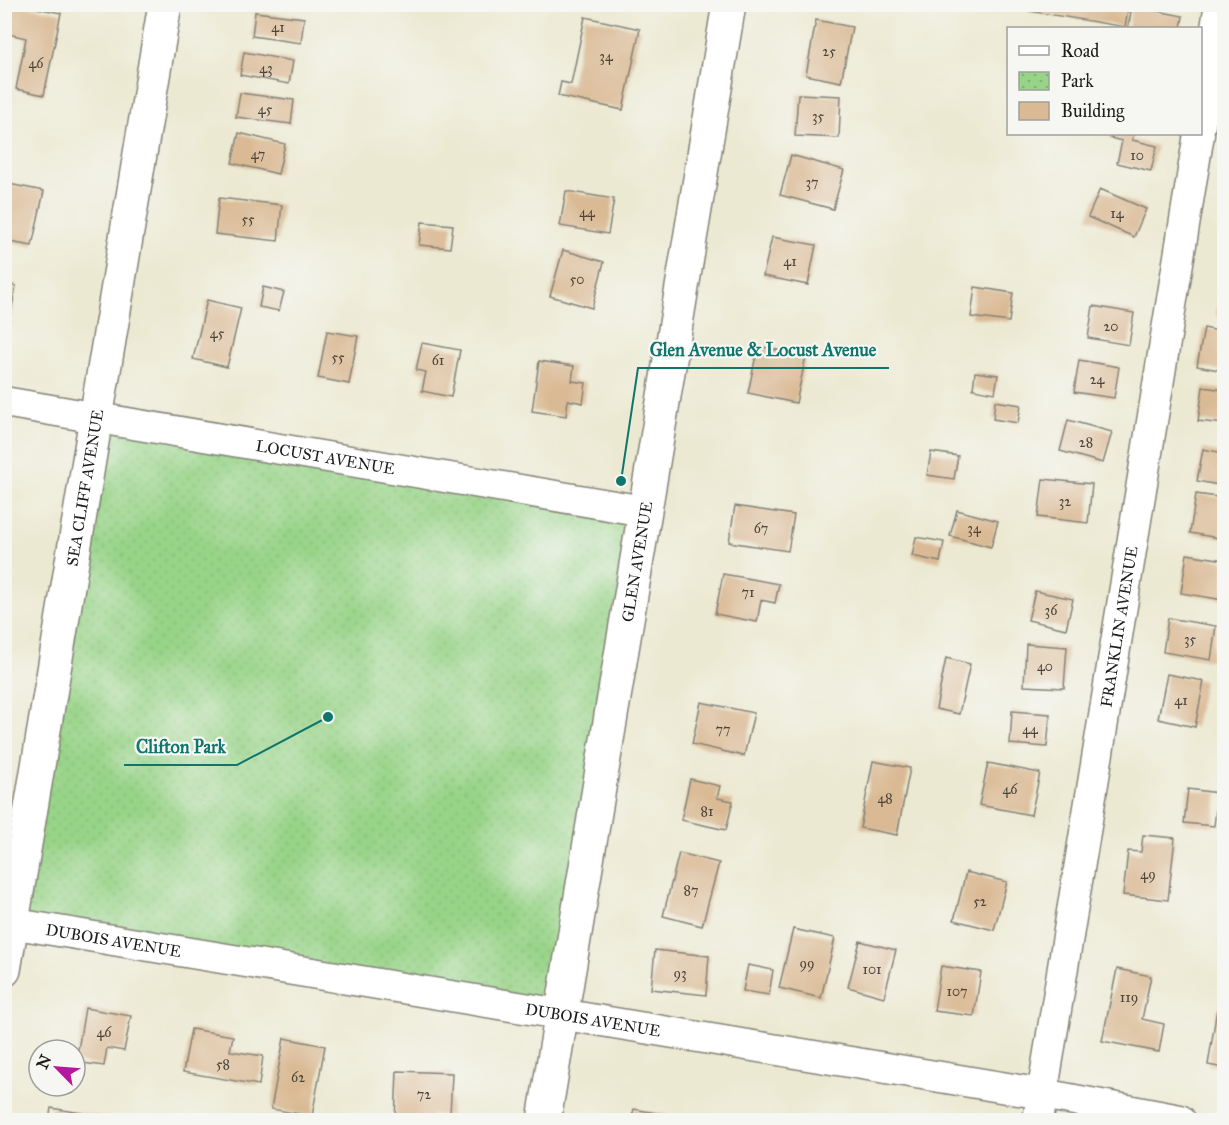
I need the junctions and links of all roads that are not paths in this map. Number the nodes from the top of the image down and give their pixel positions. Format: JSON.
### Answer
{"nodes":[{"id":1,"x":165,"y":4,"type":"edge"},
{"id":2,"x":729,"y":4,"type":"edge"},
{"id":3,"x":1220,"y":4,"type":"edge"},
{"id":4,"x":1202,"y":113,"type":"edge"},
{"id":5,"x":1199,"y":135,"type":"edge"},
{"id":6,"x":4,"y":402,"type":"edge"},
{"id":7,"x":96,"y":417,"type":"junction"},
{"id":8,"x":644,"y":511,"type":"junction"},
{"id":9,"x":8,"y":922,"type":"edge"},
{"id":10,"x":4,"y":970,"type":"edge"},
{"id":11,"x":561,"y":1014,"type":"junction"},
{"id":12,"x":1040,"y":1107,"type":"edge"},
{"id":13,"x":544,"y":1120,"type":"edge"},
{"id":14,"x":1180,"y":1120,"type":"edge"}],
"edges":[{"from":1,"to":7,"type":"street","name":"SEA CLIFF AVENUE"},
{"from":2,"to":8,"type":"street","name":"GLEN AVENUE"},
{"from":3,"to":4,"type":"street"},
{"from":5,"to":12,"type":"street","name":"FRANKLIN AVENUE"},
{"from":6,"to":7,"type":"street","name":"LOCUST AVENUE"},
{"from":7,"to":8,"type":"street","name":"LOCUST AVENUE"},
{"from":7,"to":9,"type":"street","name":"SEA CLIFF AVENUE"},
{"from":8,"to":11,"type":"street","name":"GLEN AVENUE"},
{"from":9,"to":10,"type":"street","name":"SEA CLIFF AVENUE"},
{"from":9,"to":11,"type":"street","name":"DUBOIS AVENUE"},
{"from":11,"to":12,"type":"street","name":"DUBOIS AVENUE"},
{"from":11,"to":13,"type":"street","name":"GLEN AVENUE"},
{"from":12,"to":14,"type":"street","name":"DUBOIS AVENUE"}]}
